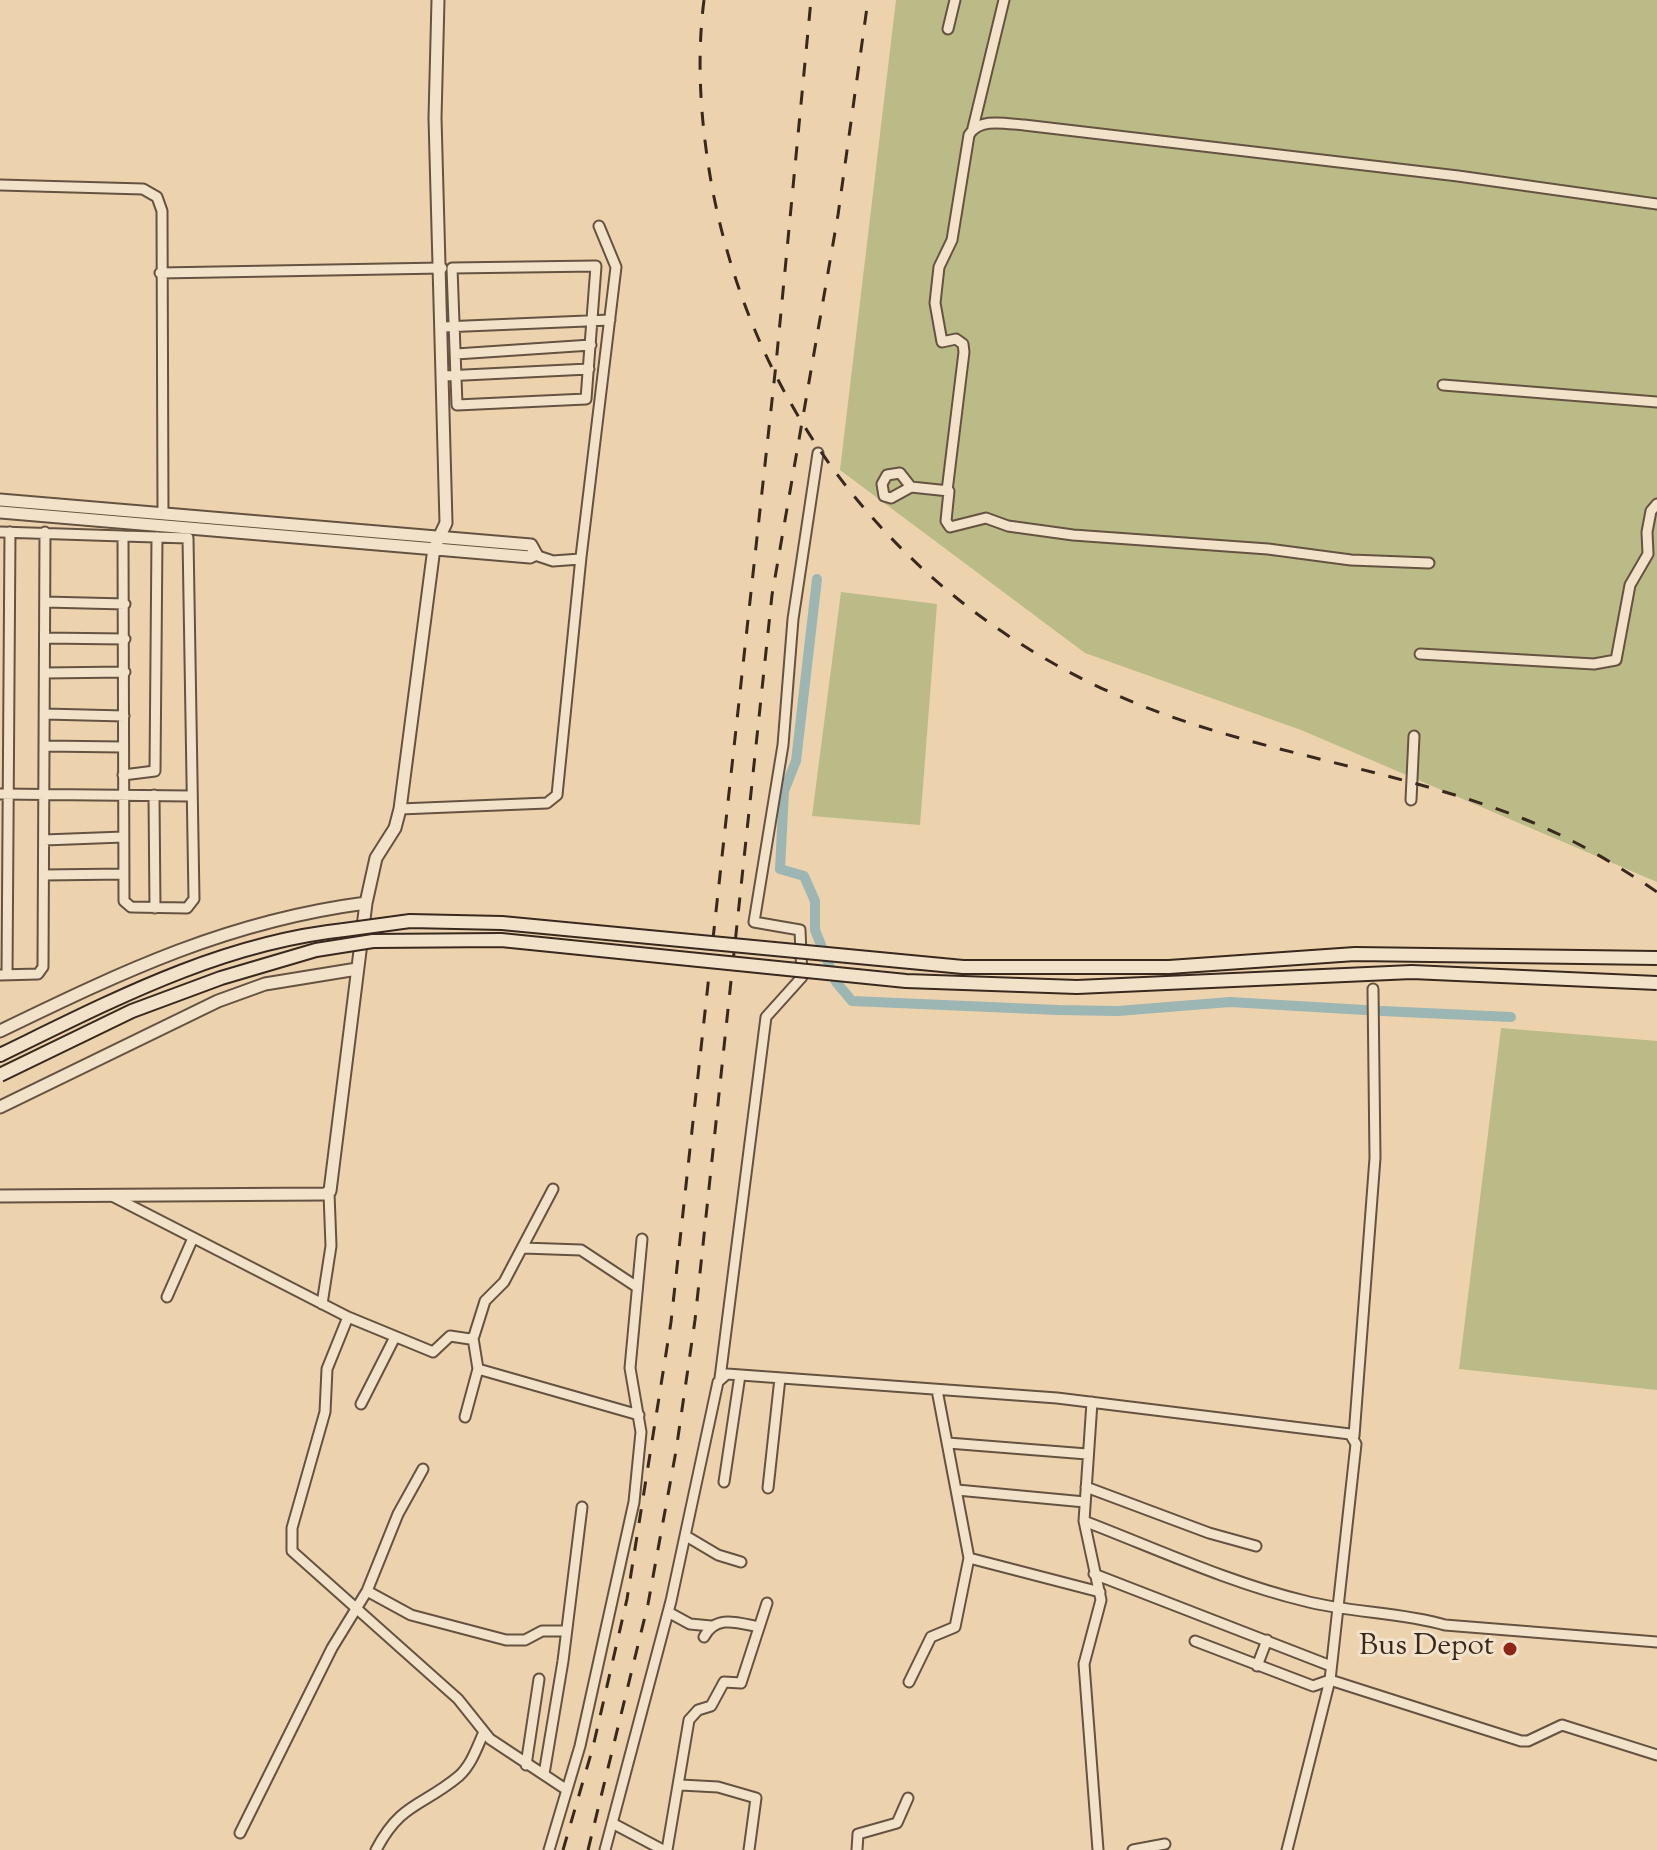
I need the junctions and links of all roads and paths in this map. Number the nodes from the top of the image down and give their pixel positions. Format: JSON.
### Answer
{"nodes":[{"id":1,"x":438,"y":0,"type":"edge"},
{"id":2,"x":955,"y":0,"type":"edge"},
{"id":3,"x":1004,"y":0,"type":"edge"},
{"id":4,"x":948,"y":29,"type":"dead end"},
{"id":5,"x":973,"y":128,"type":"junction"},
{"id":6,"x":0,"y":185,"type":"edge"},
{"id":7,"x":1657,"y":204,"type":"edge"},
{"id":8,"x":599,"y":226,"type":"dead end"},
{"id":9,"x":442,"y":268,"type":"junction"},
{"id":10,"x":160,"y":273,"type":"junction"},
{"id":11,"x":610,"y":320,"type":"junction"},
{"id":12,"x":593,"y":321,"type":"junction"},
{"id":13,"x":448,"y":327,"type":"junction"},
{"id":14,"x":591,"y":345,"type":"junction"},
{"id":15,"x":456,"y":354,"type":"junction"},
{"id":16,"x":589,"y":367,"type":"junction"},
{"id":17,"x":604,"y":370,"type":"junction"},
{"id":18,"x":457,"y":375,"type":"junction"},
{"id":19,"x":444,"y":376,"type":"junction"},
{"id":20,"x":1443,"y":385,"type":"dead end"},
{"id":21,"x":1657,"y":402,"type":"edge"},
{"id":22,"x":818,"y":453,"type":"dead end"},
{"id":23,"x":911,"y":487,"type":"dead end"},
{"id":24,"x":947,"y":491,"type":"junction"},
{"id":25,"x":0,"y":500,"type":"edge"},
{"id":26,"x":1657,"y":504,"type":"edge"},
{"id":27,"x":0,"y":512,"type":"edge"},
{"id":28,"x":163,"y":513,"type":"junction"},
{"id":29,"x":5,"y":532,"type":"edge"},
{"id":30,"x":45,"y":532,"type":"junction"},
{"id":31,"x":123,"y":536,"type":"junction"},
{"id":32,"x":157,"y":537,"type":"junction"},
{"id":33,"x":435,"y":544,"type":"junction"},
{"id":34,"x":535,"y":555,"type":"joint"},
{"id":35,"x":580,"y":559,"type":"junction"},
{"id":36,"x":1429,"y":563,"type":"dead end"},
{"id":37,"x":45,"y":602,"type":"junction"},
{"id":38,"x":125,"y":604,"type":"junction"},
{"id":39,"x":45,"y":638,"type":"junction"},
{"id":40,"x":125,"y":639,"type":"junction"},
{"id":41,"x":1420,"y":654,"type":"dead end"},
{"id":42,"x":125,"y":672,"type":"junction"},
{"id":43,"x":45,"y":673,"type":"junction"},
{"id":44,"x":45,"y":714,"type":"junction"},
{"id":45,"x":124,"y":716,"type":"junction"},
{"id":46,"x":1414,"y":736,"type":"dead end"},
{"id":47,"x":45,"y":746,"type":"junction"},
{"id":48,"x":122,"y":747,"type":"junction"},
{"id":49,"x":123,"y":775,"type":"junction"},
{"id":50,"x":4,"y":794,"type":"edge"},
{"id":51,"x":45,"y":794,"type":"junction"},
{"id":52,"x":123,"y":795,"type":"junction"},
{"id":53,"x":154,"y":795,"type":"junction"},
{"id":54,"x":190,"y":796,"type":"junction"},
{"id":55,"x":1411,"y":800,"type":"dead end"},
{"id":56,"x":400,"y":809,"type":"junction"},
{"id":57,"x":123,"y":837,"type":"junction"},
{"id":58,"x":44,"y":840,"type":"junction"},
{"id":59,"x":124,"y":874,"type":"junction"},
{"id":60,"x":44,"y":875,"type":"junction"},
{"id":61,"x":366,"y":903,"type":"junction"},
{"id":62,"x":155,"y":908,"type":"junction"},
{"id":63,"x":1657,"y":958,"type":"edge"},
{"id":64,"x":357,"y":969,"type":"junction"},
{"id":65,"x":3,"y":975,"type":"edge"},
{"id":66,"x":1657,"y":983,"type":"edge"},
{"id":67,"x":1373,"y":989,"type":"dead end"},
{"id":68,"x":0,"y":1031,"type":"edge"},
{"id":69,"x":0,"y":1055,"type":"edge"},
{"id":70,"x":0,"y":1075,"type":"edge"},
{"id":71,"x":0,"y":1107,"type":"edge"},
{"id":72,"x":553,"y":1189,"type":"dead end"},
{"id":73,"x":329,"y":1193,"type":"junction"},
{"id":74,"x":109,"y":1195,"type":"junction"},
{"id":75,"x":0,"y":1196,"type":"edge"},
{"id":76,"x":193,"y":1238,"type":"junction"},
{"id":77,"x":642,"y":1239,"type":"dead end"},
{"id":78,"x":523,"y":1248,"type":"junction"},
{"id":79,"x":637,"y":1287,"type":"junction"},
{"id":80,"x":167,"y":1297,"type":"dead end"},
{"id":81,"x":322,"y":1304,"type":"junction"},
{"id":82,"x":348,"y":1317,"type":"junction"},
{"id":83,"x":395,"y":1337,"type":"junction"},
{"id":84,"x":473,"y":1338,"type":"junction"},
{"id":85,"x":478,"y":1369,"type":"junction"},
{"id":86,"x":740,"y":1375,"type":"junction"},
{"id":87,"x":720,"y":1378,"type":"junction"},
{"id":88,"x":780,"y":1378,"type":"junction"},
{"id":89,"x":937,"y":1390,"type":"junction"},
{"id":90,"x":1092,"y":1402,"type":"junction"},
{"id":91,"x":361,"y":1404,"type":"dead end"},
{"id":92,"x":639,"y":1415,"type":"junction"},
{"id":93,"x":465,"y":1417,"type":"dead end"},
{"id":94,"x":1354,"y":1436,"type":"junction"},
{"id":95,"x":948,"y":1443,"type":"junction"},
{"id":96,"x":1087,"y":1454,"type":"junction"},
{"id":97,"x":423,"y":1469,"type":"dead end"},
{"id":98,"x":724,"y":1482,"type":"dead end"},
{"id":99,"x":1086,"y":1487,"type":"junction"},
{"id":100,"x":768,"y":1488,"type":"dead end"},
{"id":101,"x":957,"y":1490,"type":"junction"},
{"id":102,"x":1085,"y":1502,"type":"junction"},
{"id":103,"x":582,"y":1507,"type":"dead end"},
{"id":104,"x":1084,"y":1521,"type":"junction"},
{"id":105,"x":686,"y":1536,"type":"junction"},
{"id":106,"x":1256,"y":1546,"type":"dead end"},
{"id":107,"x":969,"y":1558,"type":"junction"},
{"id":108,"x":741,"y":1562,"type":"dead end"},
{"id":109,"x":1094,"y":1574,"type":"junction"},
{"id":110,"x":367,"y":1591,"type":"junction"},
{"id":111,"x":1100,"y":1592,"type":"junction"},
{"id":112,"x":767,"y":1603,"type":"dead end"},
{"id":113,"x":1339,"y":1608,"type":"junction"},
{"id":114,"x":355,"y":1609,"type":"junction"},
{"id":115,"x":668,"y":1612,"type":"junction"},
{"id":116,"x":711,"y":1626,"type":"junction"},
{"id":117,"x":759,"y":1627,"type":"junction"},
{"id":118,"x":566,"y":1631,"type":"junction"},
{"id":119,"x":704,"y":1637,"type":"dead end"},
{"id":120,"x":1267,"y":1640,"type":"junction"},
{"id":121,"x":1195,"y":1641,"type":"dead end"},
{"id":122,"x":1657,"y":1642,"type":"edge"},
{"id":123,"x":1257,"y":1666,"type":"junction"},
{"id":124,"x":1331,"y":1666,"type":"junction"},
{"id":125,"x":539,"y":1679,"type":"dead end"},
{"id":126,"x":1330,"y":1680,"type":"junction"},
{"id":127,"x":909,"y":1682,"type":"dead end"},
{"id":128,"x":484,"y":1732,"type":"junction"},
{"id":129,"x":1657,"y":1755,"type":"edge"},
{"id":130,"x":526,"y":1765,"type":"junction"},
{"id":131,"x":544,"y":1774,"type":"junction"},
{"id":132,"x":681,"y":1785,"type":"junction"},
{"id":133,"x":567,"y":1790,"type":"junction"},
{"id":134,"x":908,"y":1798,"type":"dead end"},
{"id":135,"x":612,"y":1823,"type":"junction"},
{"id":136,"x":240,"y":1833,"type":"dead end"},
{"id":137,"x":1165,"y":1844,"type":"dead end"},
{"id":138,"x":376,"y":1850,"type":"edge"},
{"id":139,"x":549,"y":1850,"type":"edge"},
{"id":140,"x":605,"y":1850,"type":"edge"},
{"id":141,"x":665,"y":1850,"type":"edge"},
{"id":142,"x":749,"y":1850,"type":"edge"},
{"id":143,"x":857,"y":1850,"type":"edge"},
{"id":144,"x":1098,"y":1850,"type":"edge"},
{"id":145,"x":1133,"y":1850,"type":"edge"},
{"id":146,"x":1287,"y":1850,"type":"edge"}],
"edges":[{"from":1,"to":9,"type":"street"},
{"from":2,"to":4,"type":"street"},
{"from":3,"to":5,"type":"street"},
{"from":5,"to":7,"type":"street"},
{"from":5,"to":24,"type":"street"},
{"from":6,"to":10,"type":"street"},
{"from":8,"to":11,"type":"street"},
{"from":9,"to":10,"type":"street"},
{"from":9,"to":13,"type":"street"},
{"from":10,"to":28,"type":"street"},
{"from":11,"to":12,"type":"street"},
{"from":11,"to":17,"type":"street"},
{"from":12,"to":13,"type":"street"},
{"from":12,"to":13,"type":"street"},
{"from":12,"to":14,"type":"street"},
{"from":13,"to":15,"type":"street"},
{"from":13,"to":19,"type":"street"},
{"from":14,"to":15,"type":"street"},
{"from":14,"to":16,"type":"street"},
{"from":15,"to":18,"type":"street"},
{"from":16,"to":17,"type":"street"},
{"from":16,"to":18,"type":"street"},
{"from":16,"to":18,"type":"street"},
{"from":17,"to":35,"type":"street"},
{"from":18,"to":19,"type":"street"},
{"from":19,"to":33,"type":"street"},
{"from":20,"to":21,"type":"street"},
{"from":22,"to":87,"type":"street"},
{"from":23,"to":24,"type":"street"},
{"from":24,"to":36,"type":"street"},
{"from":25,"to":28,"type":"street"},
{"from":26,"to":41,"type":"street"},
{"from":27,"to":33,"type":"street"},
{"from":28,"to":33,"type":"street"},
{"from":29,"to":30,"type":"street"},
{"from":29,"to":50,"type":"street"},
{"from":30,"to":31,"type":"street"},
{"from":30,"to":37,"type":"street"},
{"from":31,"to":32,"type":"street"},
{"from":31,"to":38,"type":"street"},
{"from":32,"to":49,"type":"street"},
{"from":32,"to":54,"type":"street"},
{"from":33,"to":34,"type":"street"},
{"from":33,"to":56,"type":"street"},
{"from":34,"to":35,"type":"street"},
{"from":35,"to":56,"type":"street"},
{"from":37,"to":38,"type":"street"},
{"from":37,"to":39,"type":"street"},
{"from":38,"to":40,"type":"street"},
{"from":39,"to":40,"type":"street"},
{"from":39,"to":43,"type":"street"},
{"from":40,"to":42,"type":"street"},
{"from":42,"to":43,"type":"street"},
{"from":42,"to":45,"type":"street"},
{"from":43,"to":44,"type":"street"},
{"from":44,"to":45,"type":"street"},
{"from":44,"to":47,"type":"street"},
{"from":45,"to":48,"type":"street"},
{"from":46,"to":55,"type":"street"},
{"from":47,"to":48,"type":"street"},
{"from":47,"to":51,"type":"street"},
{"from":48,"to":49,"type":"street"},
{"from":49,"to":52,"type":"street"},
{"from":50,"to":51,"type":"street"},
{"from":50,"to":65,"type":"street"},
{"from":51,"to":52,"type":"street"},
{"from":51,"to":58,"type":"street"},
{"from":52,"to":53,"type":"street"},
{"from":52,"to":57,"type":"street"},
{"from":53,"to":54,"type":"street"},
{"from":53,"to":62,"type":"street"},
{"from":54,"to":62,"type":"street"},
{"from":56,"to":61,"type":"street"},
{"from":57,"to":58,"type":"street"},
{"from":57,"to":59,"type":"street"},
{"from":58,"to":60,"type":"street"},
{"from":59,"to":60,"type":"street"},
{"from":59,"to":62,"type":"street"},
{"from":60,"to":65,"type":"street"},
{"from":61,"to":64,"type":"street"},
{"from":61,"to":68,"type":"street"},
{"from":63,"to":69,"type":"main road","bridge":true},
{"from":64,"to":71,"type":"street"},
{"from":64,"to":73,"type":"street"},
{"from":66,"to":70,"type":"main road","bridge":true},
{"from":67,"to":94,"type":"street"},
{"from":72,"to":78,"type":"street"},
{"from":73,"to":74,"type":"street"},
{"from":73,"to":81,"type":"street"},
{"from":74,"to":75,"type":"street"},
{"from":74,"to":76,"type":"street"},
{"from":76,"to":80,"type":"street"},
{"from":76,"to":81,"type":"street"},
{"from":77,"to":79,"type":"street"},
{"from":78,"to":79,"type":"street"},
{"from":78,"to":84,"type":"street"},
{"from":79,"to":92,"type":"street"},
{"from":81,"to":82,"type":"street"},
{"from":82,"to":83,"type":"street"},
{"from":82,"to":114,"type":"street"},
{"from":83,"to":84,"type":"street"},
{"from":83,"to":91,"type":"street"},
{"from":84,"to":85,"type":"street"},
{"from":85,"to":92,"type":"street"},
{"from":85,"to":93,"type":"street"},
{"from":86,"to":87,"type":"street"},
{"from":86,"to":88,"type":"street"},
{"from":86,"to":98,"type":"street"},
{"from":87,"to":105,"type":"street"},
{"from":88,"to":89,"type":"street"},
{"from":88,"to":100,"type":"street"},
{"from":89,"to":90,"type":"street"},
{"from":89,"to":95,"type":"street"},
{"from":90,"to":94,"type":"street"},
{"from":90,"to":96,"type":"street"},
{"from":92,"to":133,"type":"street"},
{"from":94,"to":113,"type":"street"},
{"from":95,"to":96,"type":"street"},
{"from":95,"to":101,"type":"street"},
{"from":96,"to":99,"type":"street"},
{"from":97,"to":110,"type":"street"},
{"from":99,"to":102,"type":"street"},
{"from":99,"to":106,"type":"street"},
{"from":101,"to":102,"type":"street"},
{"from":101,"to":107,"type":"street"},
{"from":102,"to":104,"type":"street"},
{"from":103,"to":118,"type":"street"},
{"from":104,"to":109,"type":"street"},
{"from":104,"to":113,"type":"street"},
{"from":105,"to":108,"type":"street"},
{"from":105,"to":115,"type":"street"},
{"from":107,"to":111,"type":"street"},
{"from":107,"to":127,"type":"street"},
{"from":109,"to":111,"type":"street"},
{"from":109,"to":120,"type":"street"},
{"from":110,"to":114,"type":"street"},
{"from":110,"to":118,"type":"street"},
{"from":111,"to":144,"type":"street"},
{"from":112,"to":117,"type":"street"},
{"from":113,"to":122,"type":"street"},
{"from":113,"to":124,"type":"street"},
{"from":114,"to":128,"type":"street"},
{"from":114,"to":136,"type":"street"},
{"from":115,"to":116,"type":"street"},
{"from":115,"to":135,"type":"street"},
{"from":116,"to":117,"type":"street"},
{"from":116,"to":119,"type":"street"},
{"from":117,"to":132,"type":"street"},
{"from":118,"to":131,"type":"street"},
{"from":120,"to":123,"type":"street"},
{"from":120,"to":124,"type":"street"},
{"from":121,"to":123,"type":"street"},
{"from":123,"to":126,"type":"street"},
{"from":124,"to":126,"type":"street"},
{"from":125,"to":130,"type":"street"},
{"from":126,"to":129,"type":"street"},
{"from":126,"to":146,"type":"street"},
{"from":128,"to":130,"type":"street"},
{"from":128,"to":138,"type":"street"},
{"from":130,"to":131,"type":"street"},
{"from":131,"to":133,"type":"street"},
{"from":132,"to":141,"type":"street"},
{"from":132,"to":142,"type":"street"},
{"from":133,"to":139,"type":"street"},
{"from":134,"to":143,"type":"street"},
{"from":135,"to":140,"type":"street"},
{"from":135,"to":141,"type":"street"},
{"from":137,"to":145,"type":"street"}]}
